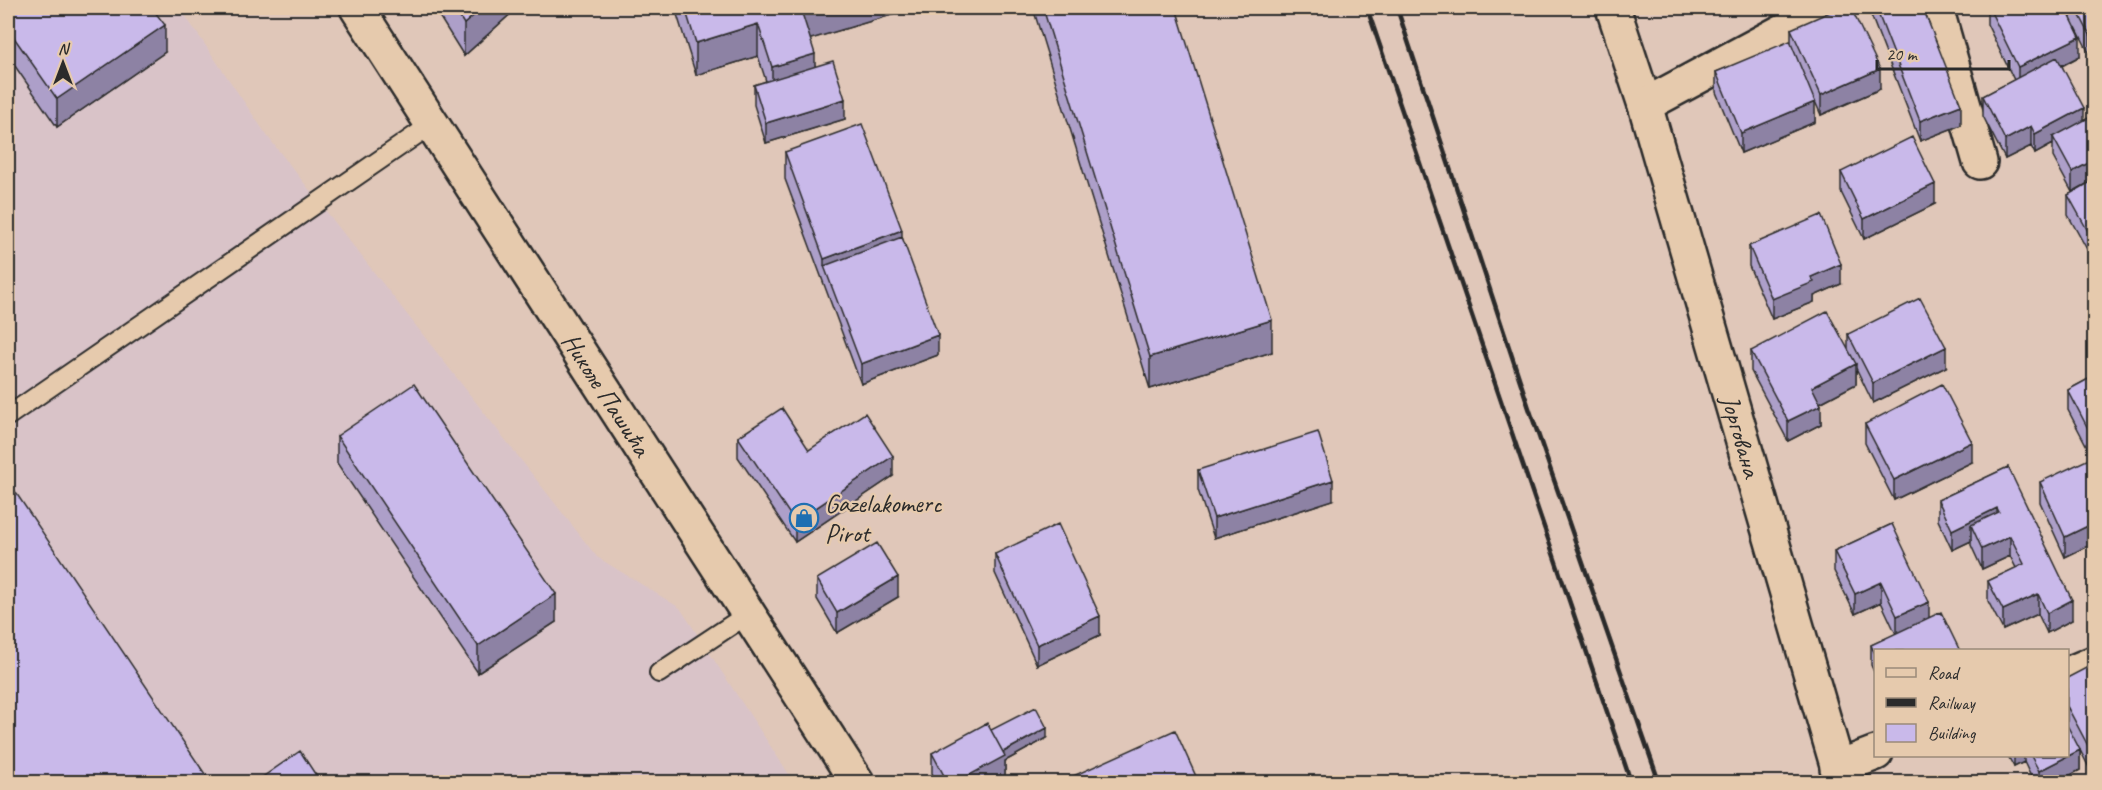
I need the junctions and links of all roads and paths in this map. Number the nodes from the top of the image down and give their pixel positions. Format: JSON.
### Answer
{"nodes":[{"id":1,"x":357,"y":8,"type":"edge"},
{"id":2,"x":1613,"y":8,"type":"edge"},
{"id":3,"x":1826,"y":8,"type":"edge"},
{"id":4,"x":1936,"y":8,"type":"edge"},
{"id":5,"x":1645,"y":105,"type":"junction"},
{"id":6,"x":432,"y":124,"type":"junction"},
{"id":7,"x":1980,"y":162,"type":"dead end"},
{"id":8,"x":8,"y":417,"type":"edge"},
{"id":9,"x":748,"y":614,"type":"junction"},
{"id":10,"x":2094,"y":663,"type":"edge"},
{"id":11,"x":659,"y":673,"type":"dead end"},
{"id":12,"x":2069,"y":673,"type":"edge"},
{"id":13,"x":1874,"y":754,"type":"edge"},
{"id":14,"x":1840,"y":775,"type":"edge"},
{"id":15,"x":857,"y":783,"type":"edge"}],
"edges":[{"from":1,"to":6,"type":"street","name":"Николе Пашића"},
{"from":2,"to":5,"type":"street","name":"Јоргована"},
{"from":3,"to":5,"type":"street"},
{"from":4,"to":7,"type":"street"},
{"from":5,"to":14,"type":"street","name":"Јоргована"},
{"from":6,"to":8,"type":"lane"},
{"from":6,"to":9,"type":"street","name":"Николе Пашића"},
{"from":9,"to":11,"type":"lane"},
{"from":9,"to":15,"type":"street","name":"Николе Пашића"},
{"from":10,"to":12,"type":"street"},
{"from":13,"to":14,"type":"street","name":"Јоргована"}]}
